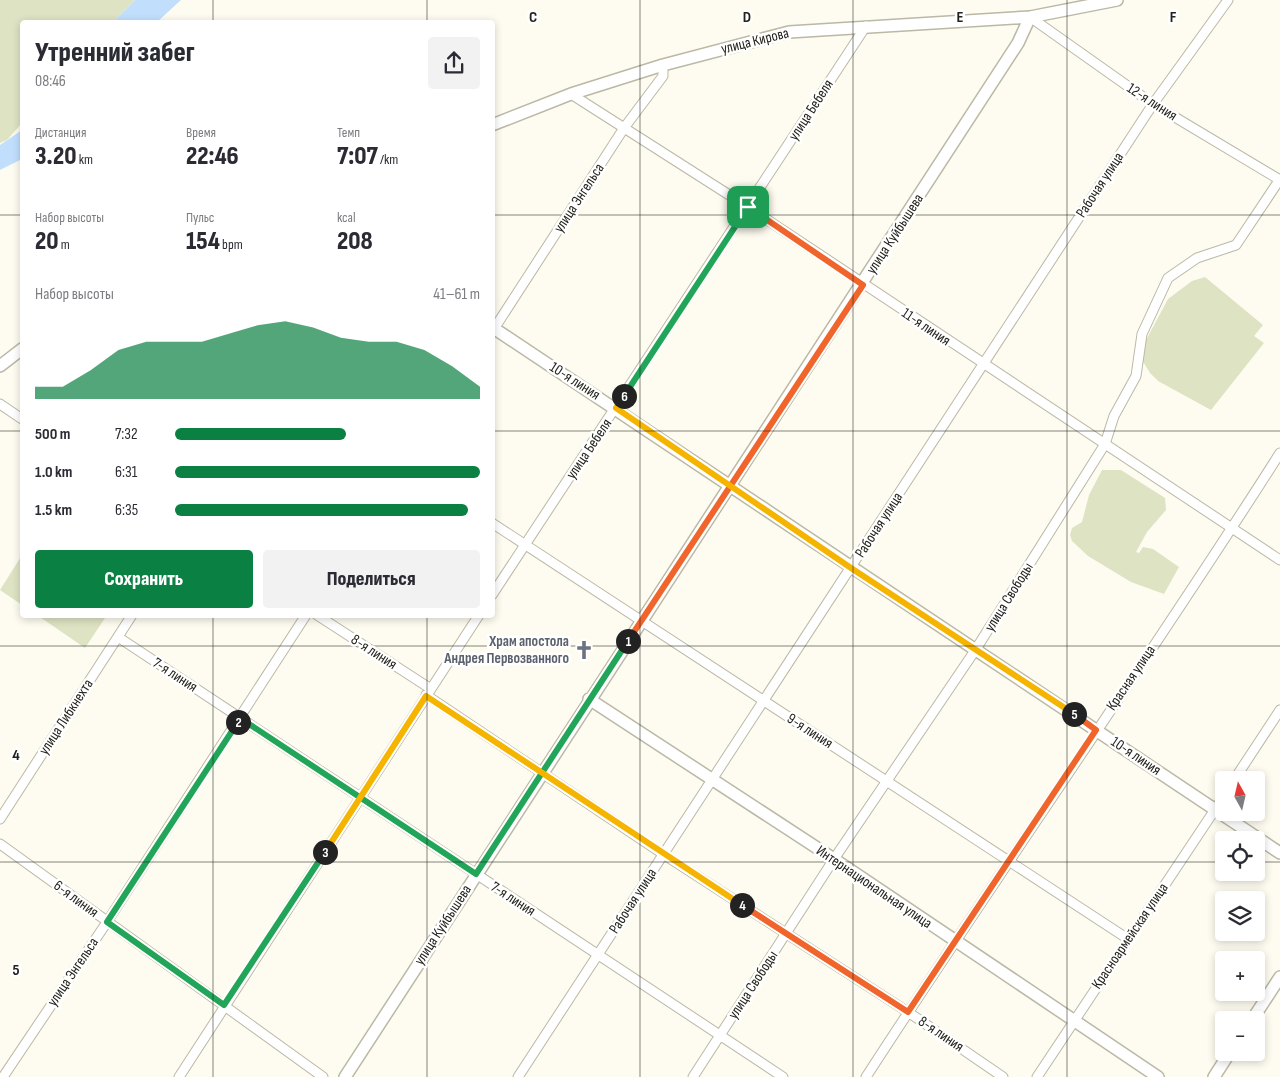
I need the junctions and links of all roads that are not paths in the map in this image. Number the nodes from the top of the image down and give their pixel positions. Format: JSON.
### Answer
{"nodes":[{"id":1,"x":1117,"y":0,"type":"edge"},
{"id":2,"x":1228,"y":0,"type":"edge"},
{"id":3,"x":1030,"y":17,"type":"junction"},
{"id":4,"x":866,"y":26,"type":"junction"},
{"id":5,"x":663,"y":65,"type":"junction"},
{"id":6,"x":571,"y":94,"type":"junction"},
{"id":7,"x":1153,"y":104,"type":"junction"},
{"id":8,"x":495,"y":124,"type":"edge"},
{"id":9,"x":624,"y":128,"type":"junction"},
{"id":10,"x":1280,"y":180,"type":"edge"},
{"id":11,"x":748,"y":207,"type":"junction"},
{"id":12,"x":863,"y":285,"type":"junction"},
{"id":13,"x":495,"y":326,"type":"edge"},
{"id":14,"x":495,"y":330,"type":"edge"},
{"id":15,"x":20,"y":351,"type":"edge"},
{"id":16,"x":983,"y":365,"type":"junction"},
{"id":17,"x":0,"y":366,"type":"edge"},
{"id":18,"x":0,"y":404,"type":"edge"},
{"id":19,"x":616,"y":408,"type":"junction"},
{"id":20,"x":20,"y":418,"type":"edge"},
{"id":21,"x":1105,"y":444,"type":"junction"},
{"id":22,"x":1280,"y":453,"type":"edge"},
{"id":23,"x":732,"y":486,"type":"junction"},
{"id":24,"x":495,"y":525,"type":"edge"},
{"id":25,"x":1232,"y":528,"type":"junction"},
{"id":26,"x":526,"y":544,"type":"junction"},
{"id":27,"x":1280,"y":560,"type":"edge"},
{"id":28,"x":851,"y":568,"type":"junction"},
{"id":29,"x":495,"y":590,"type":"edge"},
{"id":30,"x":130,"y":618,"type":"edge"},
{"id":31,"x":304,"y":618,"type":"edge"},
{"id":32,"x":322,"y":618,"type":"edge"},
{"id":33,"x":477,"y":618,"type":"edge"},
{"id":34,"x":642,"y":620,"type":"junction"},
{"id":35,"x":118,"y":637,"type":"junction"},
{"id":36,"x":976,"y":649,"type":"junction"},
{"id":37,"x":429,"y":692,"type":"junction"},
{"id":38,"x":589,"y":699,"type":"junction"},
{"id":39,"x":764,"y":700,"type":"junction"},
{"id":40,"x":1280,"y":710,"type":"edge"},
{"id":41,"x":240,"y":718,"type":"junction"},
{"id":42,"x":1096,"y":730,"type":"junction"},
{"id":43,"x":1240,"y":771,"type":"edge"},
{"id":44,"x":541,"y":772,"type":"junction"},
{"id":45,"x":713,"y":779,"type":"junction"},
{"id":46,"x":887,"y":781,"type":"junction"},
{"id":47,"x":360,"y":798,"type":"junction"},
{"id":48,"x":1215,"y":809,"type":"joint"},
{"id":49,"x":0,"y":819,"type":"edge"},
{"id":50,"x":1233,"y":821,"type":"edge"},
{"id":51,"x":0,"y":844,"type":"edge"},
{"id":52,"x":1280,"y":853,"type":"edge"},
{"id":53,"x":664,"y":854,"type":"junction"},
{"id":54,"x":834,"y":859,"type":"junction"},
{"id":55,"x":1008,"y":860,"type":"junction"},
{"id":56,"x":476,"y":874,"type":"junction"},
{"id":57,"x":107,"y":922,"type":"junction"},
{"id":58,"x":786,"y":934,"type":"junction"},
{"id":59,"x":1128,"y":939,"type":"junction"},
{"id":60,"x":954,"y":941,"type":"junction"},
{"id":61,"x":598,"y":955,"type":"junction"},
{"id":62,"x":1280,"y":977,"type":"edge"},
{"id":63,"x":224,"y":1005,"type":"junction"},
{"id":64,"x":1258,"y":1011,"type":"edge"},
{"id":65,"x":908,"y":1012,"type":"junction"},
{"id":66,"x":1074,"y":1020,"type":"junction"},
{"id":67,"x":721,"y":1035,"type":"junction"},
{"id":68,"x":1224,"y":1061,"type":"edge"},
{"id":69,"x":3,"y":1077,"type":"edge"},
{"id":70,"x":179,"y":1077,"type":"edge"},
{"id":71,"x":324,"y":1077,"type":"edge"},
{"id":72,"x":345,"y":1077,"type":"edge"},
{"id":73,"x":518,"y":1077,"type":"edge"},
{"id":74,"x":693,"y":1077,"type":"edge"},
{"id":75,"x":783,"y":1077,"type":"edge"},
{"id":76,"x":866,"y":1077,"type":"edge"},
{"id":77,"x":1003,"y":1077,"type":"edge"},
{"id":78,"x":1037,"y":1077,"type":"edge"},
{"id":79,"x":1158,"y":1077,"type":"edge"},
{"id":80,"x":1214,"y":1077,"type":"edge"}],
"edges":[{"from":1,"to":3,"type":"street","name":"улица Кирова"},
{"from":2,"to":7,"type":"street","name":"Рабочая улица"},
{"from":3,"to":4,"type":"street","name":"улица Кирова"},
{"from":3,"to":7,"type":"street","name":"12-я линия"},
{"from":3,"to":12,"type":"street","name":"улица Куйбышева"},
{"from":4,"to":5,"type":"street","name":"улица Кирова"},
{"from":4,"to":11,"type":"street","name":"улица Бебеля"},
{"from":5,"to":6,"type":"street","name":"улица Кирова"},
{"from":5,"to":9,"type":"street","name":"улица Энгельса"},
{"from":6,"to":8,"type":"street","name":"улица Кирова"},
{"from":6,"to":9,"type":"street","name":"11-я линия"},
{"from":7,"to":10,"type":"street","name":"12-я линия"},
{"from":7,"to":16,"type":"street","name":"Рабочая улица"},
{"from":9,"to":11,"type":"street","name":"11-я линия"},
{"from":9,"to":13,"type":"street","name":"улица Энгельса"},
{"from":10,"to":21,"type":"street","name":"улица Свободы"},
{"from":11,"to":12,"type":"street","name":"11-я линия"},
{"from":11,"to":19,"type":"street","name":"улица Бебеля"},
{"from":12,"to":16,"type":"street","name":"11-я линия"},
{"from":12,"to":23,"type":"street","name":"улица Куйбышева"},
{"from":14,"to":19,"type":"street","name":"10-я линия"},
{"from":15,"to":17,"type":"street"},
{"from":16,"to":21,"type":"street","name":"11-я линия"},
{"from":16,"to":28,"type":"street","name":"Рабочая улица"},
{"from":18,"to":20,"type":"street"},
{"from":19,"to":23,"type":"street","name":"10-я линия"},
{"from":19,"to":26,"type":"street","name":"улица Бебеля"},
{"from":21,"to":25,"type":"street","name":"11-я линия"},
{"from":21,"to":36,"type":"street","name":"улица Свободы"},
{"from":22,"to":25,"type":"street","name":"Красная улица"},
{"from":23,"to":28,"type":"street","name":"10-я линия"},
{"from":23,"to":34,"type":"street","name":"улица Куйбышева"},
{"from":24,"to":26,"type":"street","name":"9-я линия"},
{"from":25,"to":27,"type":"street","name":"11-я линия"},
{"from":25,"to":42,"type":"street","name":"Красная улица"},
{"from":26,"to":29,"type":"street","name":"улица Бебеля"},
{"from":26,"to":34,"type":"street","name":"9-я линия"},
{"from":28,"to":36,"type":"street","name":"10-я линия"},
{"from":28,"to":39,"type":"street","name":"Рабочая улица"},
{"from":30,"to":35,"type":"street","name":"улица Либкнехта"},
{"from":31,"to":41,"type":"street","name":"улица Энгельса"},
{"from":32,"to":37,"type":"street","name":"8-я линия"},
{"from":33,"to":37,"type":"street"},
{"from":34,"to":38,"type":"street","name":"улица Куйбышева"},
{"from":34,"to":39,"type":"street","name":"9-я линия"},
{"from":35,"to":41,"type":"street","name":"7-я линия"},
{"from":35,"to":49,"type":"street","name":"улица Либкнехта"},
{"from":36,"to":42,"type":"street","name":"10-я линия"},
{"from":36,"to":46,"type":"street","name":"улица Свободы"},
{"from":37,"to":44,"type":"street","name":"8-я линия"},
{"from":37,"to":47,"type":"street"},
{"from":38,"to":44,"type":"street","name":"улица Куйбышева"},
{"from":38,"to":45,"type":"street","name":"Интернациональная улица"},
{"from":39,"to":45,"type":"street","name":"Рабочая улица"},
{"from":39,"to":46,"type":"street","name":"9-я линия"},
{"from":40,"to":43,"type":"street"},
{"from":41,"to":47,"type":"street","name":"7-я линия"},
{"from":41,"to":57,"type":"street","name":"улица Энгельса"},
{"from":42,"to":48,"type":"street","name":"10-я линия"},
{"from":42,"to":55,"type":"street","name":"Красная улица"},
{"from":44,"to":53,"type":"street","name":"8-я линия"},
{"from":44,"to":56,"type":"street","name":"улица Куйбышева"},
{"from":45,"to":53,"type":"street","name":"Рабочая улица"},
{"from":45,"to":54,"type":"street","name":"Интернациональная улица"},
{"from":46,"to":54,"type":"street","name":"улица Свободы"},
{"from":46,"to":55,"type":"street","name":"9-я линия"},
{"from":47,"to":56,"type":"street","name":"7-я линия"},
{"from":47,"to":63,"type":"street"},
{"from":48,"to":59,"type":"street","name":"Красноармейская улица"},
{"from":50,"to":52,"type":"street","name":"10-я линия"},
{"from":51,"to":57,"type":"street","name":"6-я линия"},
{"from":53,"to":58,"type":"street","name":"8-я линия"},
{"from":53,"to":61,"type":"street","name":"Рабочая улица"},
{"from":54,"to":58,"type":"street","name":"улица Свободы"},
{"from":54,"to":60,"type":"street","name":"Интернациональная улица"},
{"from":55,"to":59,"type":"street","name":"9-я линия"},
{"from":55,"to":60,"type":"street","name":"Красная улица"},
{"from":56,"to":61,"type":"street","name":"7-я линия"},
{"from":56,"to":72,"type":"street","name":"улица Куйбышева"},
{"from":57,"to":63,"type":"street","name":"6-я линия"},
{"from":57,"to":69,"type":"street","name":"улица Энгельса"},
{"from":58,"to":65,"type":"street","name":"8-я линия"},
{"from":58,"to":67,"type":"street","name":"улица Свободы"},
{"from":59,"to":66,"type":"street","name":"Красноармейская улица"},
{"from":60,"to":65,"type":"street","name":"Красная улица"},
{"from":60,"to":66,"type":"street","name":"Интернациональная улица"},
{"from":61,"to":67,"type":"street","name":"7-я линия"},
{"from":61,"to":73,"type":"street","name":"Рабочая улица"},
{"from":62,"to":64,"type":"street"},
{"from":63,"to":70,"type":"street"},
{"from":63,"to":71,"type":"street","name":"6-я линия"},
{"from":65,"to":76,"type":"street","name":"Красная улица"},
{"from":65,"to":77,"type":"street","name":"8-я линия"},
{"from":66,"to":78,"type":"street","name":"Красноармейская улица"},
{"from":66,"to":79,"type":"street","name":"Интернациональная улица"},
{"from":67,"to":74,"type":"street","name":"улица Свободы"},
{"from":67,"to":75,"type":"street","name":"7-я линия"},
{"from":68,"to":80,"type":"street"}]}
